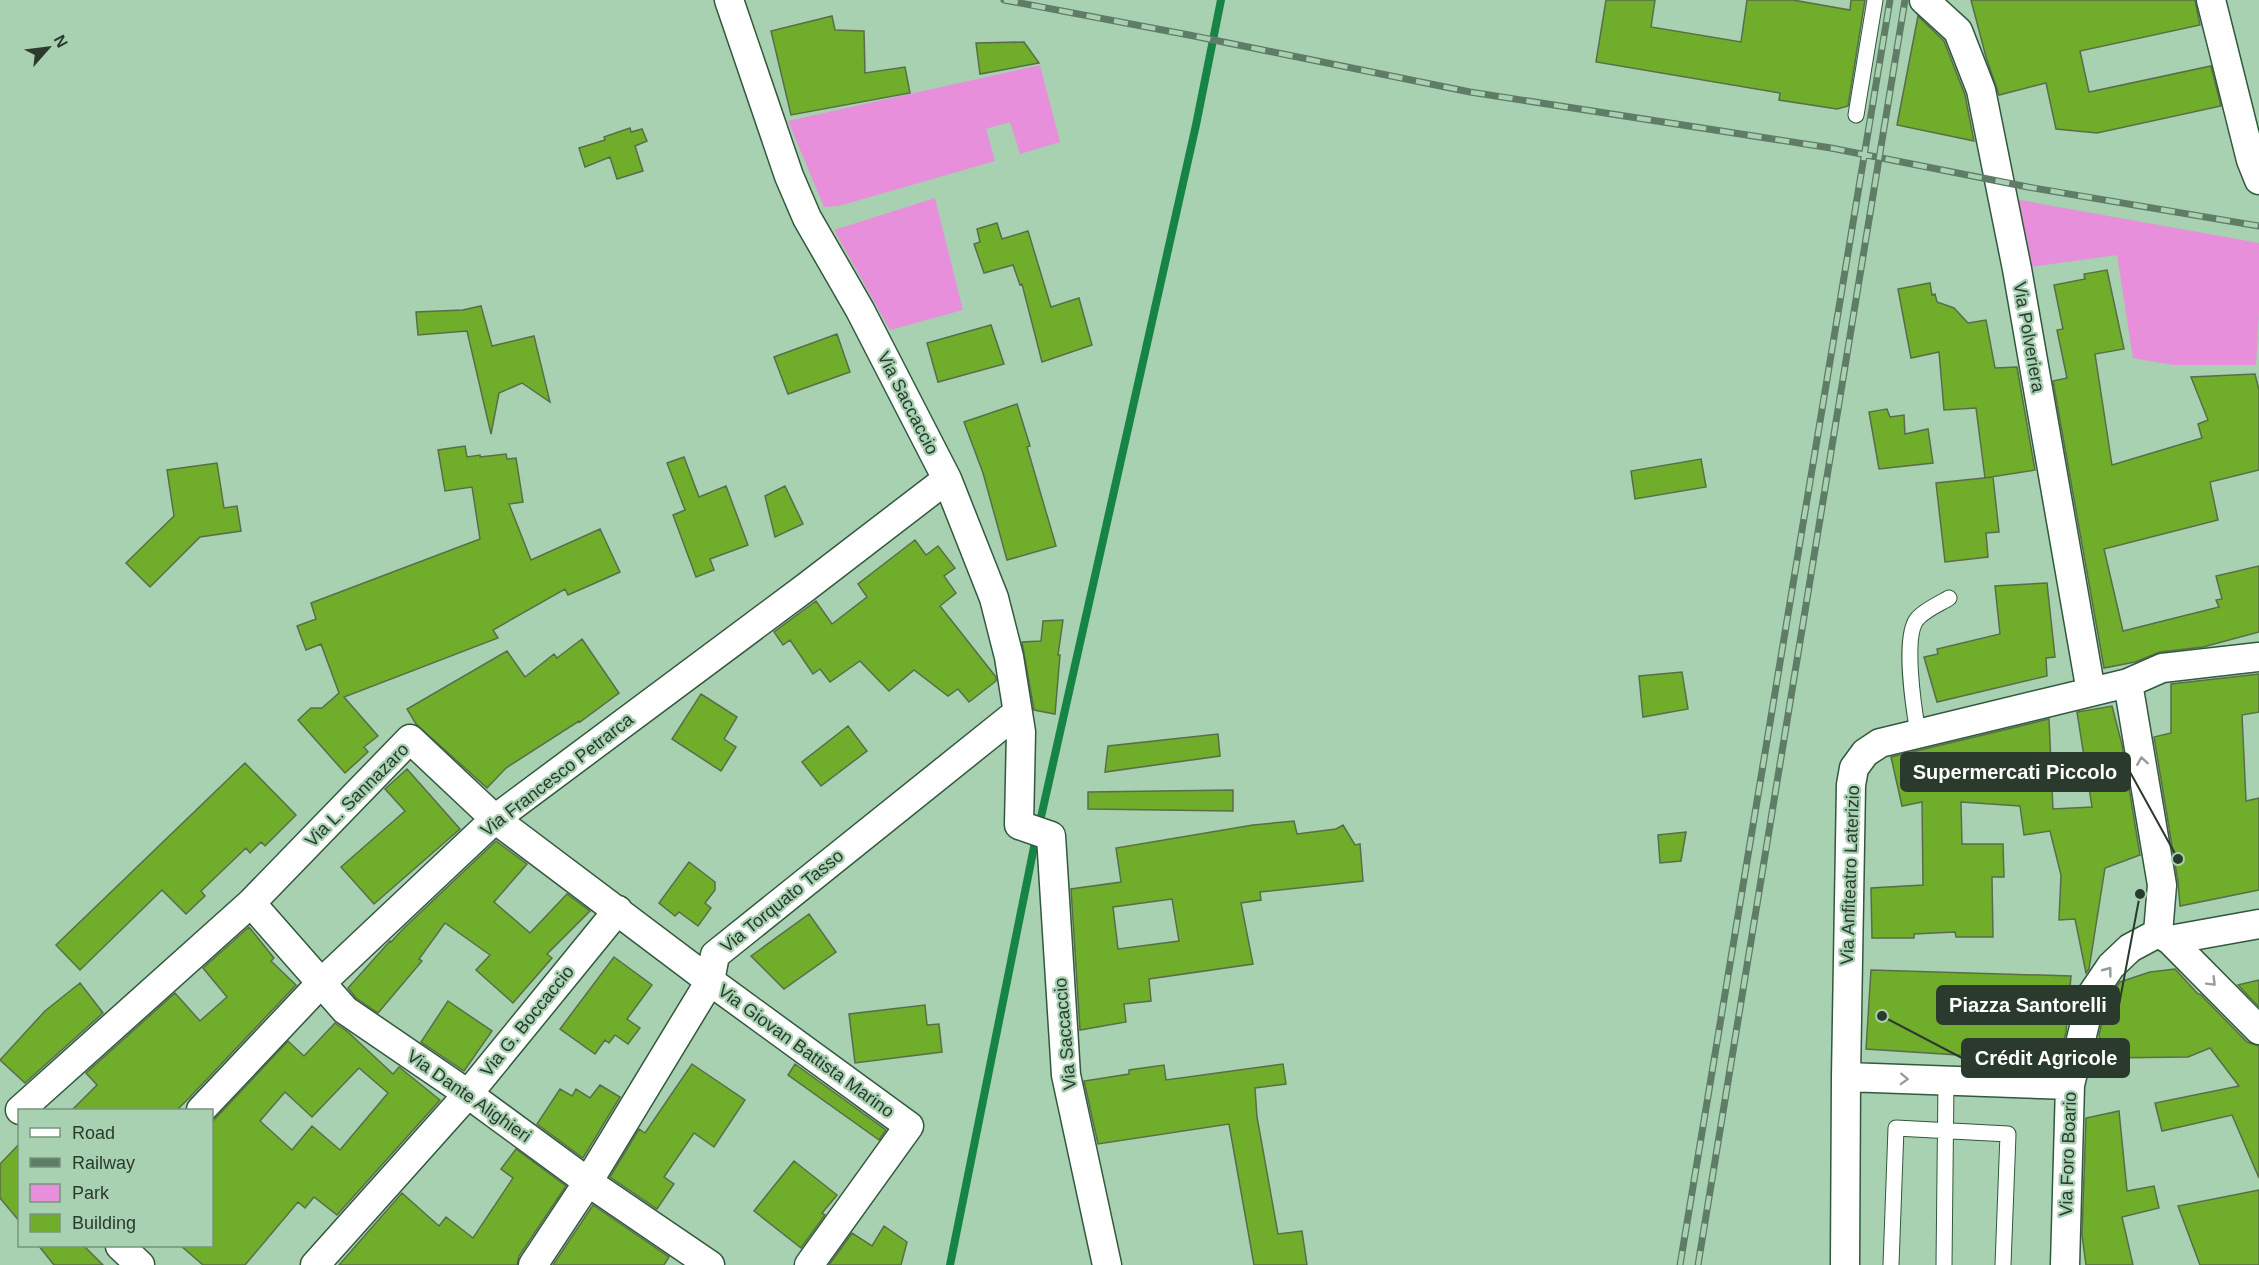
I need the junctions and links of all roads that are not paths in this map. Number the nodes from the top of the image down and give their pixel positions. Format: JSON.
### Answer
{"nodes":[{"id":1,"x":729,"y":0,"type":"edge"},
{"id":2,"x":1875,"y":0,"type":"edge"},
{"id":3,"x":1924,"y":0,"type":"edge"},
{"id":4,"x":2211,"y":0,"type":"edge"},
{"id":5,"x":1856,"y":116,"type":"dead end"},
{"id":6,"x":2259,"y":180,"type":"edge"},
{"id":7,"x":947,"y":479,"type":"junction"},
{"id":8,"x":1949,"y":598,"type":"dead end"},
{"id":9,"x":2259,"y":657,"type":"edge"},
{"id":10,"x":2128,"y":682,"type":"junction"},
{"id":11,"x":2091,"y":692,"type":"junction"},
{"id":12,"x":1018,"y":712,"type":"junction"},
{"id":13,"x":1918,"y":733,"type":"junction"},
{"id":14,"x":495,"y":819,"type":"junction"},
{"id":15,"x":252,"y":903,"type":"junction"},
{"id":16,"x":618,"y":910,"type":"junction"},
{"id":17,"x":2259,"y":924,"type":"edge"},
{"id":18,"x":2164,"y":937,"type":"junction"},
{"id":19,"x":710,"y":981,"type":"junction"},
{"id":20,"x":321,"y":983,"type":"junction"},
{"id":21,"x":2259,"y":1030,"type":"edge"},
{"id":22,"x":1846,"y":1077,"type":"junction"},
{"id":23,"x":1946,"y":1081,"type":"junction"},
{"id":24,"x":2070,"y":1085,"type":"junction"},
{"id":25,"x":468,"y":1094,"type":"junction"},
{"id":26,"x":21,"y":1109,"type":"edge"},
{"id":27,"x":202,"y":1109,"type":"edge"},
{"id":28,"x":1946,"y":1131,"type":"junction"},
{"id":29,"x":588,"y":1182,"type":"junction"},
{"id":30,"x":122,"y":1247,"type":"edge"},
{"id":31,"x":141,"y":1265,"type":"edge"},
{"id":32,"x":315,"y":1265,"type":"edge"},
{"id":33,"x":533,"y":1265,"type":"edge"},
{"id":34,"x":710,"y":1265,"type":"edge"},
{"id":35,"x":808,"y":1265,"type":"edge"},
{"id":36,"x":1107,"y":1265,"type":"edge"},
{"id":37,"x":1845,"y":1265,"type":"edge"},
{"id":38,"x":1891,"y":1265,"type":"edge"},
{"id":39,"x":1944,"y":1265,"type":"edge"},
{"id":40,"x":2003,"y":1265,"type":"edge"},
{"id":41,"x":2065,"y":1265,"type":"edge"}],
"edges":[{"from":1,"to":7,"type":"street","name":"Via Saccaccio"},
{"from":2,"to":5,"type":"lane"},
{"from":3,"to":11,"type":"street","name":"Via Polveriera"},
{"from":4,"to":6,"type":"street"},
{"from":7,"to":12,"type":"street","name":"Via Saccaccio"},
{"from":7,"to":14,"type":"street","name":"Via Francesco Petrarca"},
{"from":8,"to":13,"type":"lane"},
{"from":9,"to":10,"type":"street","name":"Via Anfiteatro Laterizio"},
{"from":10,"to":11,"type":"street","name":"Via Anfiteatro Laterizio"},
{"from":18,"to":10,"type":"street","one_way":true},
{"from":11,"to":13,"type":"street","name":"Via Anfiteatro Laterizio"},
{"from":12,"to":19,"type":"street","name":"Via Torquato Tasso"},
{"from":12,"to":36,"type":"street","name":"Via Saccaccio"},
{"from":13,"to":22,"type":"street","name":"Via Anfiteatro Laterizio"},
{"from":14,"to":15,"type":"street","name":"Via L. Sannazaro"},
{"from":14,"to":16,"type":"street","name":"Via L. Sannazaro"},
{"from":14,"to":20,"type":"street","name":"Via Francesco Petrarca"},
{"from":15,"to":20,"type":"street","name":"Via Dante Alighieri"},
{"from":15,"to":26,"type":"street","name":"Via L. Sannazaro"},
{"from":16,"to":19,"type":"street","name":"Via L. Sannazaro"},
{"from":16,"to":25,"type":"street","name":"Via G. Boccaccio"},
{"from":17,"to":18,"type":"street","name":"Via Foro Boario"},
{"from":18,"to":21,"type":"street","one_way":true},
{"from":24,"to":18,"type":"street","name":"Via Foro Boario","one_way":true},
{"from":19,"to":29,"type":"street","name":"Via Torquato Tasso"},
{"from":19,"to":35,"type":"street","name":"Via Giovan Battista Marino"},
{"from":20,"to":25,"type":"street","name":"Via Dante Alighieri"},
{"from":20,"to":27,"type":"street","name":"Via Francesco Petrarca"},
{"from":22,"to":23,"type":"street","one_way":true},
{"from":22,"to":37,"type":"street","name":"Via Anfiteatro Laterizio"},
{"from":23,"to":24,"type":"street"},
{"from":23,"to":28,"type":"lane"},
{"from":24,"to":41,"type":"street","name":"Via Foro Boario"},
{"from":25,"to":29,"type":"street","name":"Via Dante Alighieri"},
{"from":25,"to":32,"type":"street","name":"Via G. Boccaccio"},
{"from":28,"to":38,"type":"lane"},
{"from":28,"to":39,"type":"lane"},
{"from":28,"to":40,"type":"lane"},
{"from":29,"to":33,"type":"street","name":"Via Torquato Tasso"},
{"from":29,"to":34,"type":"street","name":"Via Dante Alighieri"},
{"from":30,"to":31,"type":"street"}]}
